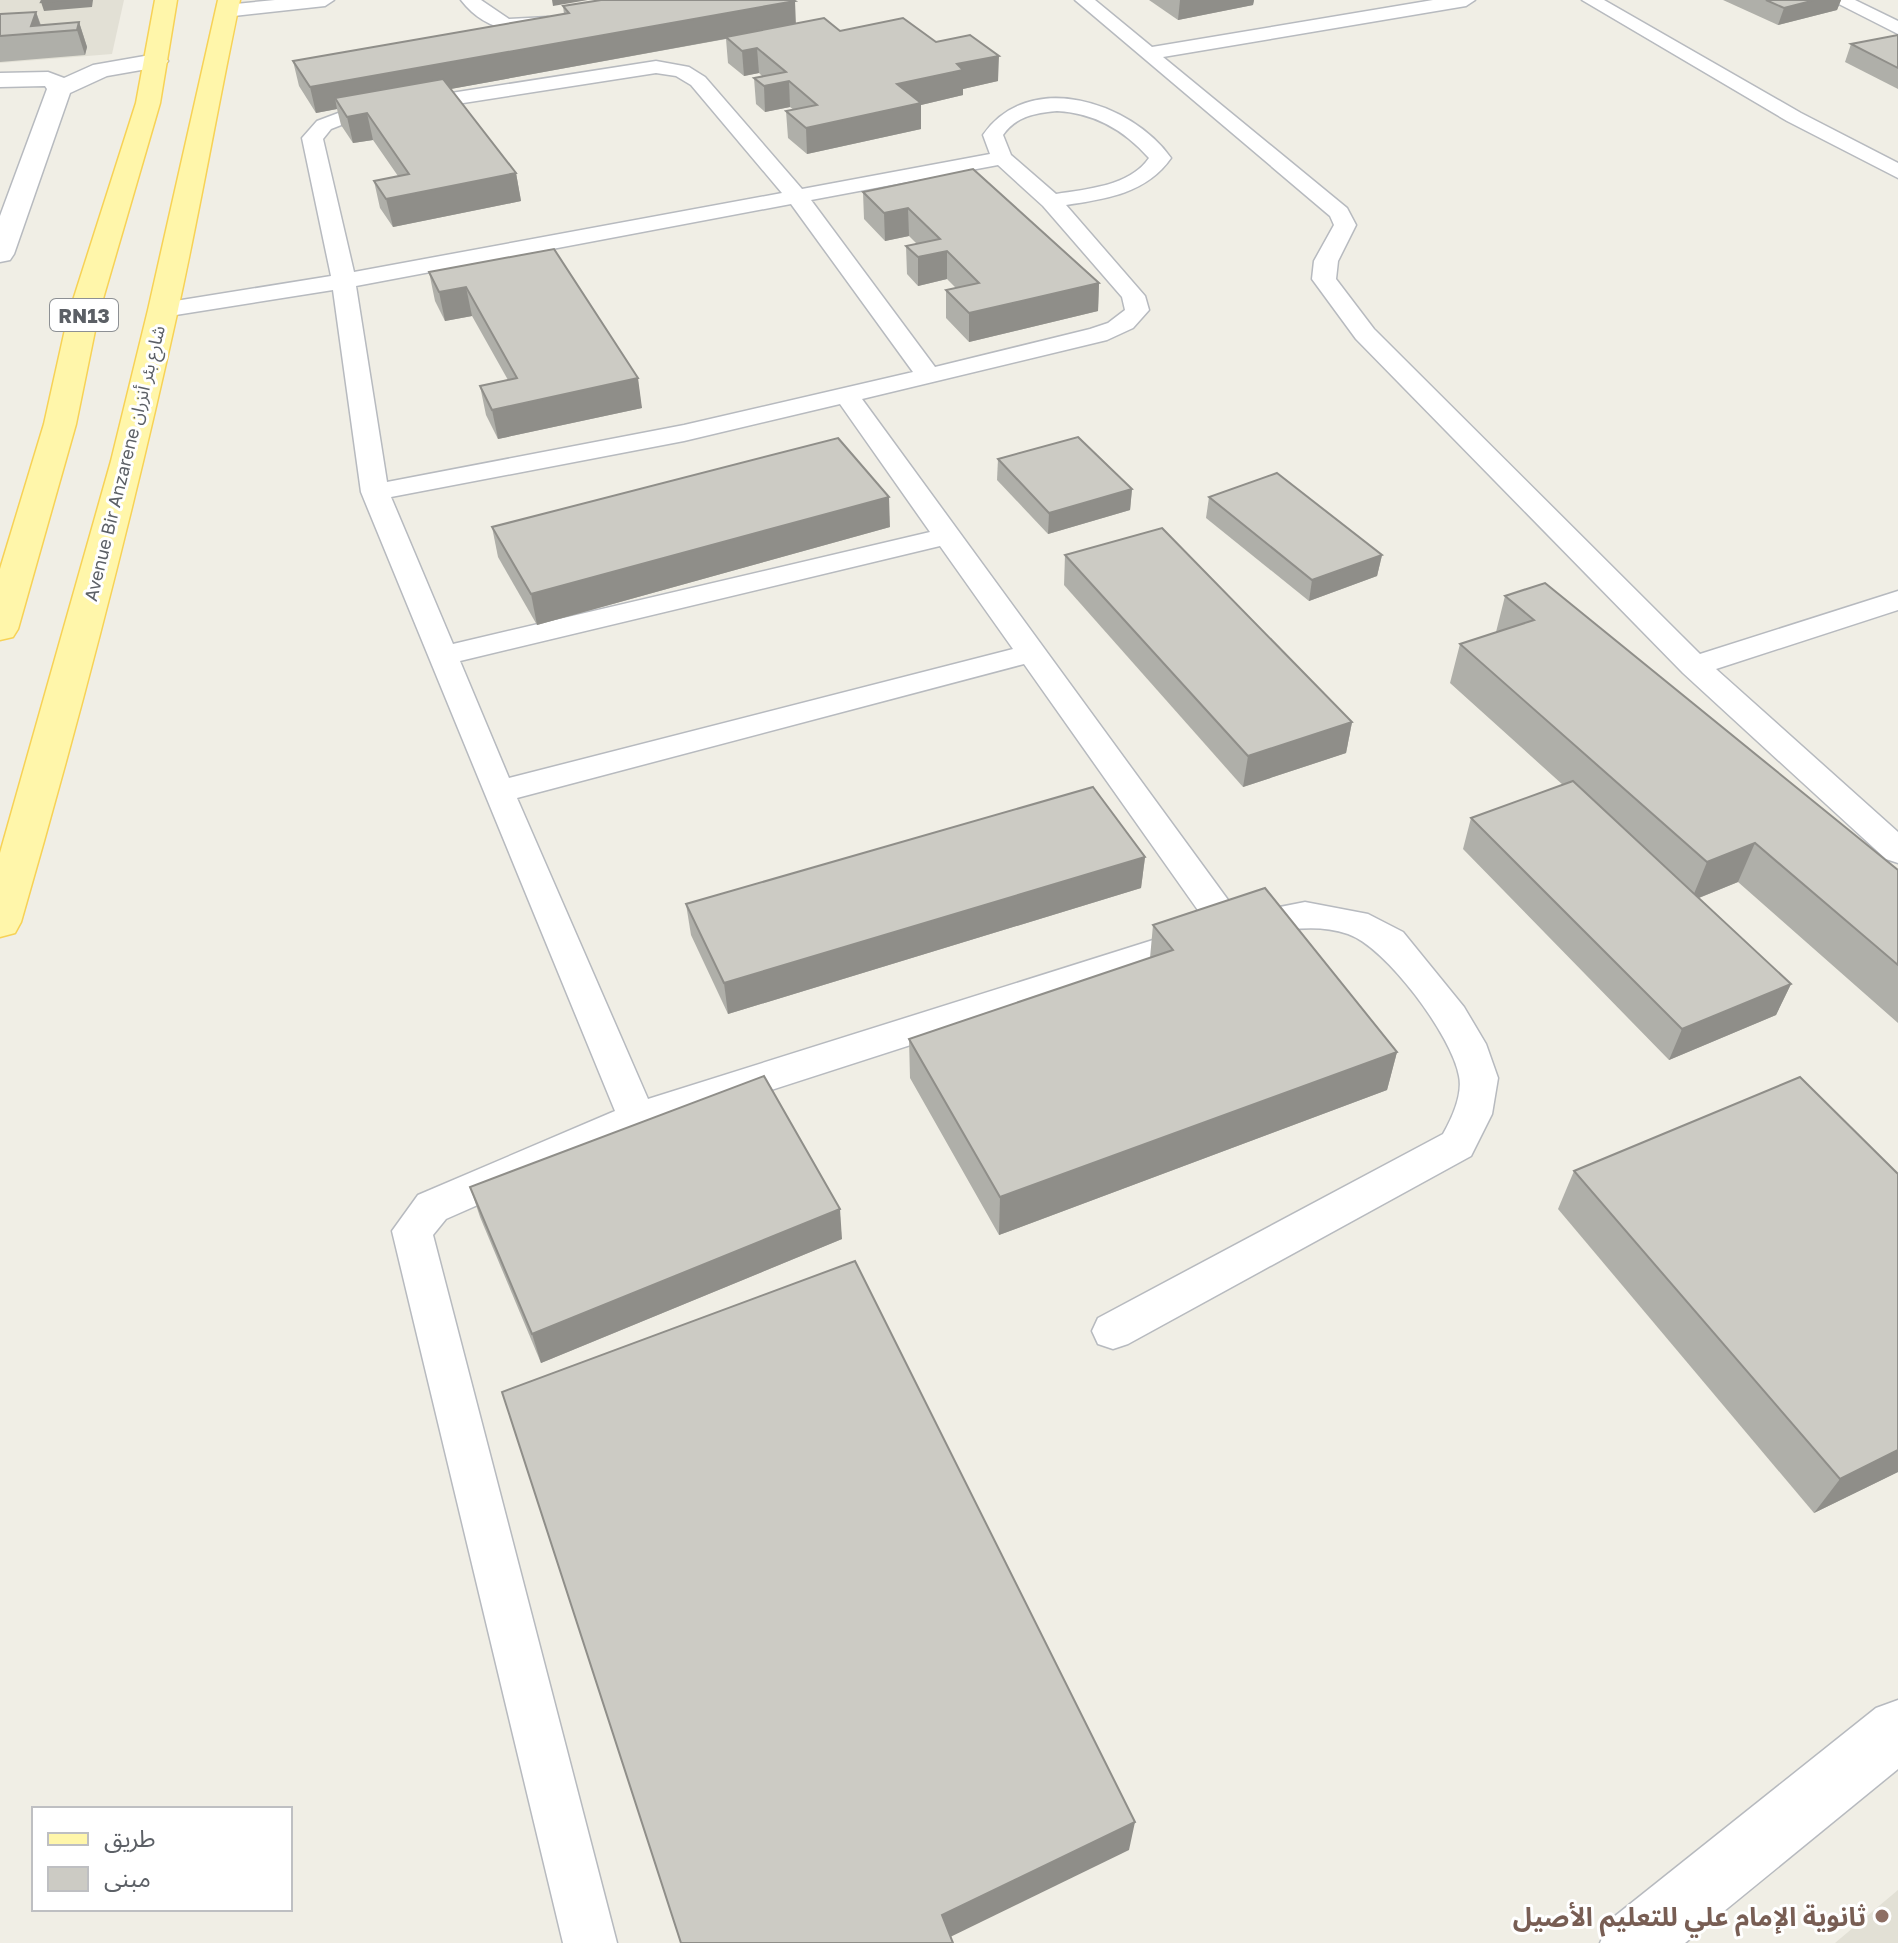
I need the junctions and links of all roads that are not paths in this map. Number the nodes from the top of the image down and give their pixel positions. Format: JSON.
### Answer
{"nodes":[{"id":1,"x":166,"y":0,"type":"edge"},
{"id":2,"x":325,"y":0,"type":"edge"},
{"id":3,"x":470,"y":0,"type":"edge"},
{"id":4,"x":1084,"y":0,"type":"edge"},
{"id":5,"x":1466,"y":0,"type":"edge"},
{"id":6,"x":1591,"y":0,"type":"edge"},
{"id":7,"x":1840,"y":0,"type":"edge"},
{"id":8,"x":227,"y":5,"type":"edge"},
{"id":9,"x":1334,"y":6,"type":"dead end"},
{"id":10,"x":1354,"y":19,"type":"junction"},
{"id":11,"x":563,"y":20,"type":"edge"},
{"id":12,"x":1898,"y":28,"type":"edge"},
{"id":13,"x":1150,"y":53,"type":"junction"},
{"id":14,"x":156,"y":61,"type":"junction"},
{"id":15,"x":0,"y":80,"type":"edge"},
{"id":16,"x":59,"y":89,"type":"junction"},
{"id":17,"x":1002,"y":158,"type":"junction"},
{"id":18,"x":1898,"y":172,"type":"edge"},
{"id":19,"x":797,"y":197,"type":"junction"},
{"id":20,"x":1051,"y":201,"type":"junction"},
{"id":21,"x":0,"y":254,"type":"edge"},
{"id":22,"x":344,"y":281,"type":"junction"},
{"id":23,"x":163,"y":310,"type":"junction"},
{"id":24,"x":928,"y":375,"type":"junction"},
{"id":25,"x":846,"y":395,"type":"junction"},
{"id":26,"x":375,"y":492,"type":"junction"},
{"id":27,"x":948,"y":536,"type":"junction"},
{"id":28,"x":1898,"y":600,"type":"edge"},
{"id":29,"x":0,"y":629,"type":"edge"},
{"id":30,"x":1032,"y":653,"type":"junction"},
{"id":31,"x":443,"y":656,"type":"junction"},
{"id":32,"x":1694,"y":666,"type":"junction"},
{"id":33,"x":498,"y":792,"type":"junction"},
{"id":34,"x":1898,"y":851,"type":"edge"},
{"id":35,"x":0,"y":922,"type":"edge"},
{"id":36,"x":1230,"y":929,"type":"junction"},
{"id":37,"x":637,"y":1118,"type":"junction"},
{"id":38,"x":1113,"y":1331,"type":"dead end"},
{"id":39,"x":1898,"y":1730,"type":"edge"},
{"id":40,"x":590,"y":1943,"type":"edge"},
{"id":41,"x":1633,"y":1943,"type":"edge"}],
"edges":[{"from":1,"to":14,"type":"main road","number":"RN13"},
{"from":2,"to":8,"type":"lane"},
{"from":3,"to":11,"type":"lane"},
{"from":4,"to":13,"type":"lane"},
{"from":5,"to":10,"type":"lane"},
{"from":6,"to":18,"type":"lane"},
{"from":7,"to":12,"type":"lane"},
{"from":8,"to":23,"type":"main road","name":"Avenue Bir Anzarene شارع بئر أنزران"},
{"from":9,"to":10,"type":"lane"},
{"from":10,"to":13,"type":"lane"},
{"from":13,"to":32,"type":"lane"},
{"from":14,"to":16,"type":"street"},
{"from":14,"to":29,"type":"main road","number":"RN13"},
{"from":15,"to":16,"type":"street"},
{"from":16,"to":21,"type":"street"},
{"from":17,"to":19,"type":"lane"},
{"from":17,"to":20,"type":"lane"},
{"from":17,"to":20,"type":"lane"},
{"from":19,"to":22,"type":"lane"},
{"from":19,"to":22,"type":"lane"},
{"from":19,"to":24,"type":"lane"},
{"from":20,"to":24,"type":"lane"},
{"from":22,"to":23,"type":"lane"},
{"from":22,"to":26,"type":"lane"},
{"from":23,"to":35,"type":"main road","name":"Avenue Bir Anzarene شارع بئر أنزران"},
{"from":24,"to":25,"type":"lane"},
{"from":25,"to":26,"type":"lane"},
{"from":25,"to":27,"type":"lane"},
{"from":26,"to":31,"type":"lane"},
{"from":27,"to":30,"type":"lane"},
{"from":27,"to":31,"type":"lane"},
{"from":28,"to":32,"type":"lane"},
{"from":30,"to":33,"type":"lane"},
{"from":30,"to":36,"type":"lane"},
{"from":31,"to":33,"type":"lane"},
{"from":32,"to":34,"type":"lane"},
{"from":33,"to":37,"type":"lane"},
{"from":36,"to":37,"type":"lane"},
{"from":36,"to":38,"type":"lane"},
{"from":37,"to":40,"type":"lane"},
{"from":39,"to":41,"type":"street"}]}
